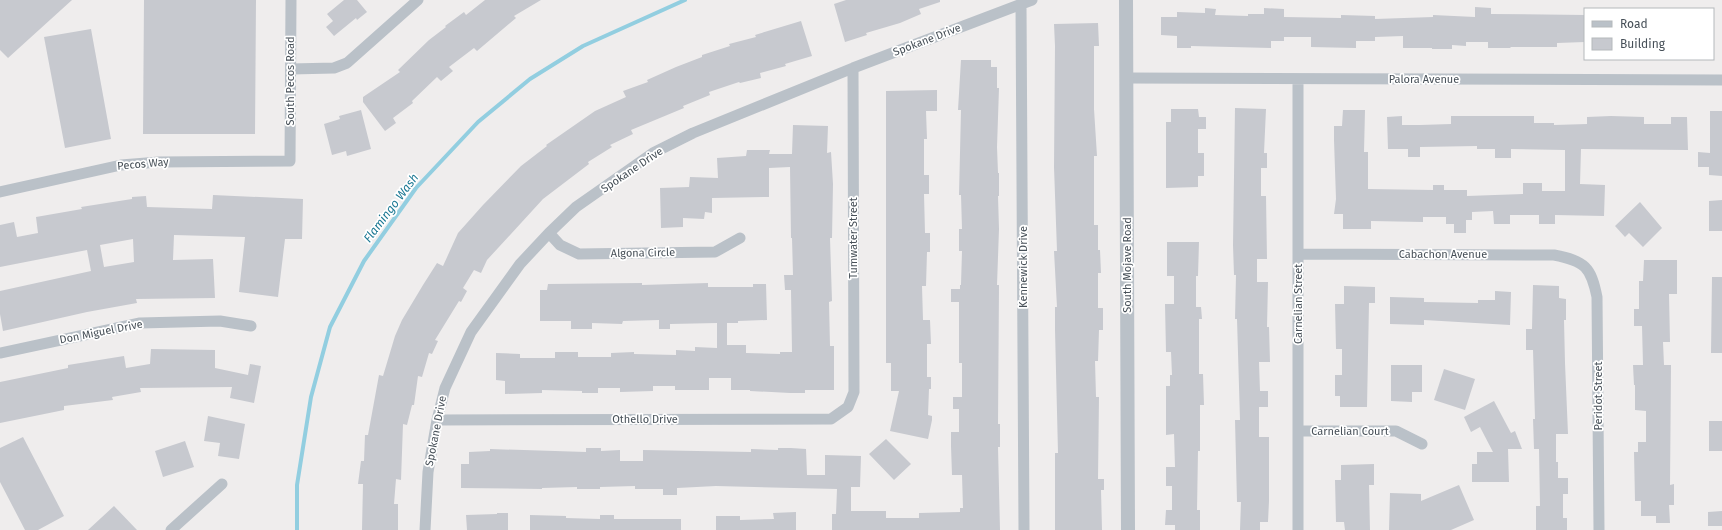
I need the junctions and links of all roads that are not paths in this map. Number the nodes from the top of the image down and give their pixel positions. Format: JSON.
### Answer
{"nodes":[{"id":1,"x":291,"y":0,"type":"edge"},
{"id":2,"x":418,"y":0,"type":"edge"},
{"id":3,"x":1032,"y":0,"type":"edge"},
{"id":4,"x":1126,"y":0,"type":"edge"},
{"id":5,"x":1022,"y":4,"type":"junction"},
{"id":6,"x":853,"y":68,"type":"junction"},
{"id":7,"x":291,"y":69,"type":"junction"},
{"id":8,"x":1126,"y":78,"type":"junction"},
{"id":9,"x":1298,"y":78,"type":"junction"},
{"id":10,"x":1722,"y":80,"type":"edge"},
{"id":11,"x":290,"y":161,"type":"joint"},
{"id":12,"x":0,"y":192,"type":"edge"},
{"id":13,"x":549,"y":233,"type":"junction"},
{"id":14,"x":740,"y":238,"type":"dead end"},
{"id":15,"x":1298,"y":254,"type":"junction"},
{"id":16,"x":1585,"y":265,"type":"joint"},
{"id":17,"x":251,"y":326,"type":"dead end"},
{"id":18,"x":0,"y":353,"type":"edge"},
{"id":19,"x":848,"y":407,"type":"joint"},
{"id":20,"x":437,"y":420,"type":"junction"},
{"id":21,"x":1298,"y":431,"type":"junction"},
{"id":22,"x":1422,"y":444,"type":"dead end"},
{"id":23,"x":222,"y":484,"type":"dead end"},
{"id":24,"x":171,"y":530,"type":"edge"},
{"id":25,"x":426,"y":530,"type":"edge"},
{"id":26,"x":1024,"y":530,"type":"edge"},
{"id":27,"x":1128,"y":530,"type":"edge"},
{"id":28,"x":1298,"y":530,"type":"edge"},
{"id":29,"x":1599,"y":530,"type":"edge"}],
"edges":[{"from":1,"to":7,"type":"street","name":"South Pecos Road"},
{"from":2,"to":7,"type":"street"},
{"from":3,"to":5,"type":"street","name":"Spokane Drive"},
{"from":4,"to":8,"type":"street","name":"South Mojave Road"},
{"from":5,"to":6,"type":"street","name":"Spokane Drive"},
{"from":5,"to":26,"type":"street","name":"Kennewick Drive"},
{"from":6,"to":13,"type":"street","name":"Spokane Drive"},
{"from":6,"to":19,"type":"street","name":"Tumwater Street"},
{"from":7,"to":11,"type":"street","name":"South Pecos Road"},
{"from":8,"to":9,"type":"street","name":"Palora Avenue"},
{"from":8,"to":27,"type":"street","name":"South Mojave Road"},
{"from":9,"to":10,"type":"street","name":"Palora Avenue"},
{"from":9,"to":15,"type":"street","name":"Carnelian Street"},
{"from":11,"to":12,"type":"street","name":"Pecos Way"},
{"from":13,"to":14,"type":"street","name":"Algona Circle"},
{"from":13,"to":20,"type":"street","name":"Spokane Drive"},
{"from":15,"to":16,"type":"street","name":"Cabachon Avenue"},
{"from":15,"to":21,"type":"street","name":"Carnelian Street"},
{"from":16,"to":29,"type":"street","name":"Peridot Street"},
{"from":17,"to":18,"type":"street","name":"Don Miguel Drive"},
{"from":19,"to":20,"type":"street","name":"Othello Drive"},
{"from":20,"to":25,"type":"street","name":"Spokane Drive"},
{"from":21,"to":22,"type":"street","name":"Carnelian Court"},
{"from":21,"to":28,"type":"street","name":"Carnelian Street"},
{"from":23,"to":24,"type":"street"}]}
